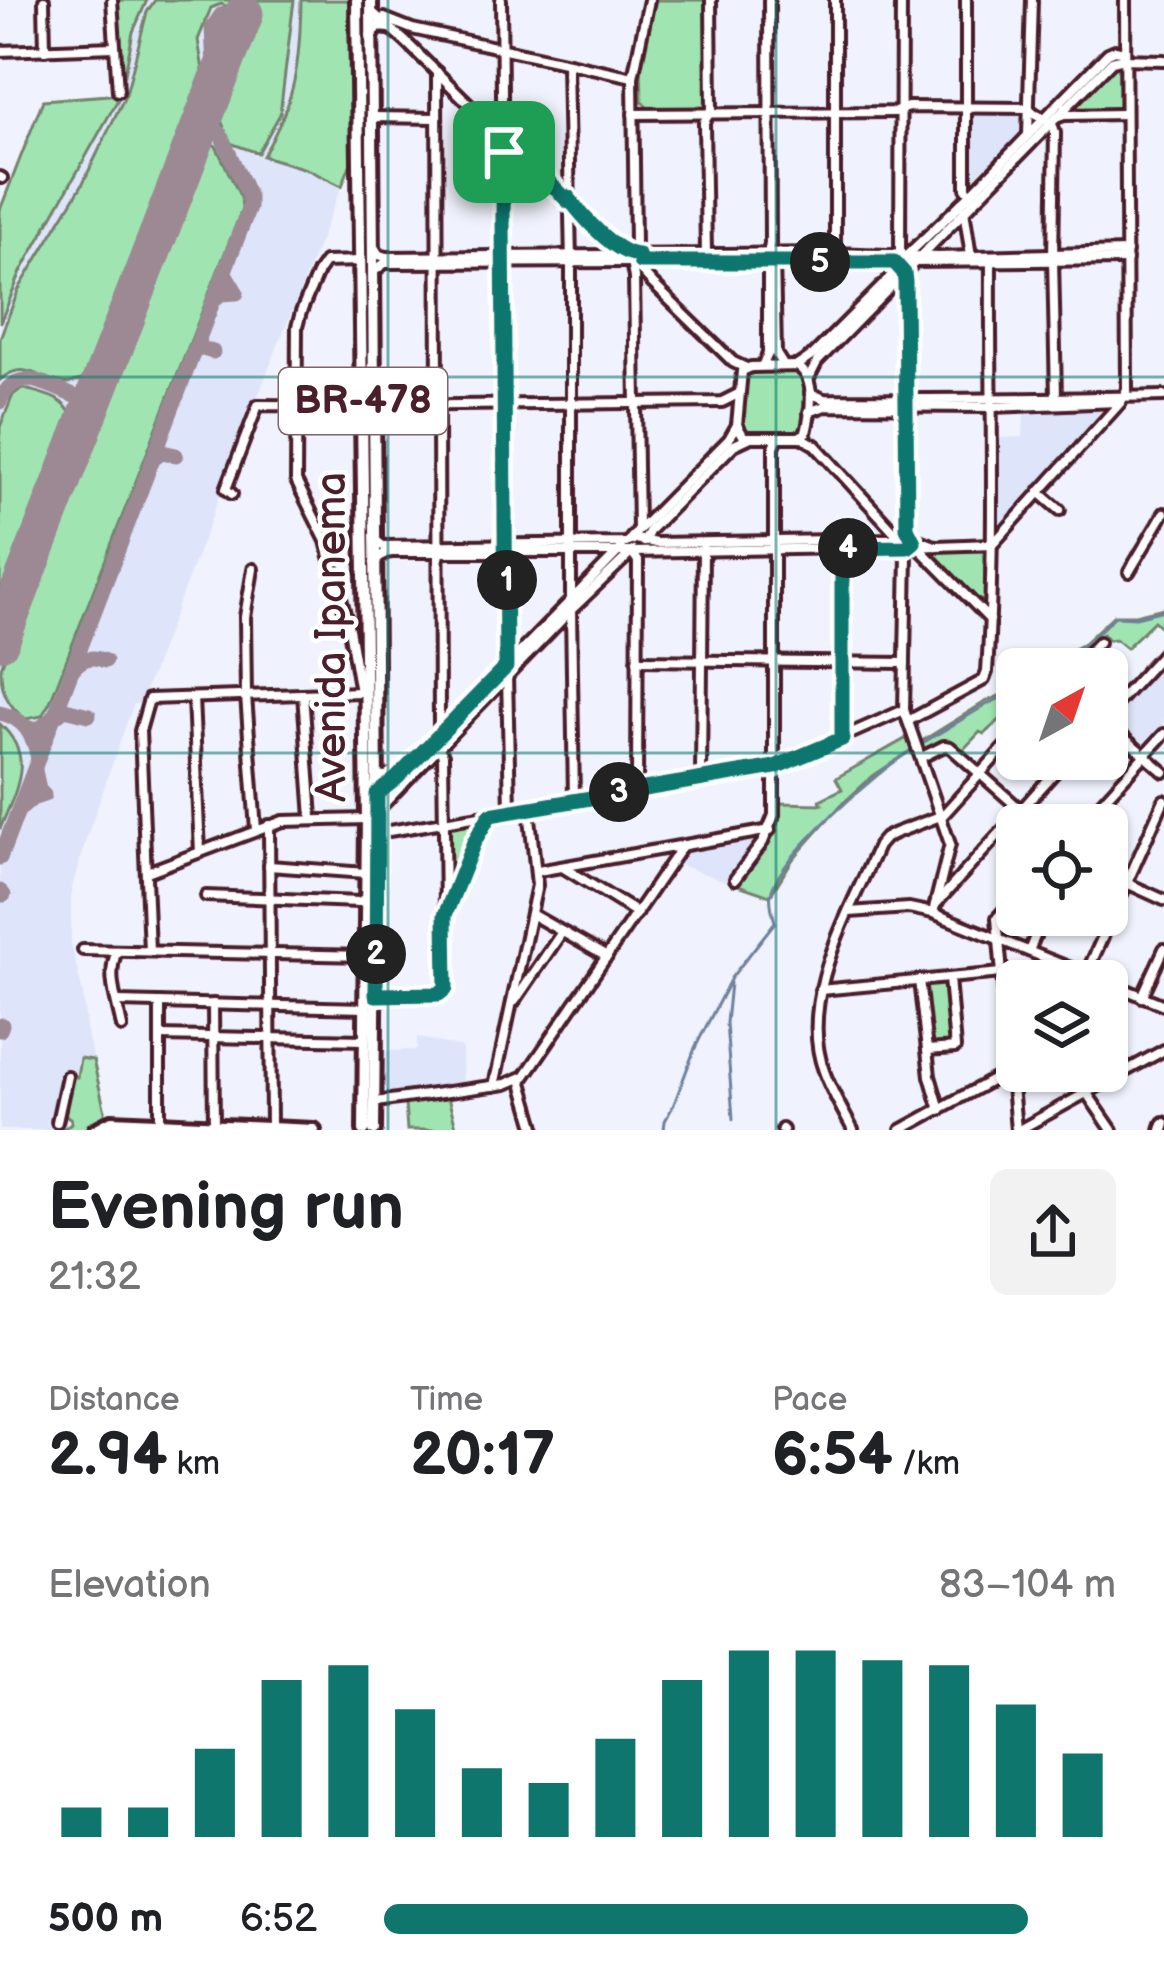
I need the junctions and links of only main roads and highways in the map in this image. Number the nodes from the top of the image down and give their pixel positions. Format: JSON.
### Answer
{"nodes":[{"id":1,"x":366,"y":3,"type":"edge"},
{"id":2,"x":389,"y":27,"type":"road end"},
{"id":3,"x":371,"y":35,"type":"junction"},
{"id":4,"x":368,"y":406,"type":"junction"},
{"id":5,"x":376,"y":774,"type":"junction"},
{"id":6,"x":397,"y":778,"type":"road end"},
{"id":7,"x":372,"y":806,"type":"junction"},
{"id":8,"x":371,"y":895,"type":"junction"},
{"id":9,"x":160,"y":1127,"type":"edge"},
{"id":10,"x":214,"y":1128,"type":"edge"},
{"id":11,"x":271,"y":1129,"type":"edge"},
{"id":12,"x":95,"y":1130,"type":"edge"},
{"id":13,"x":314,"y":1130,"type":"edge"},
{"id":14,"x":364,"y":1130,"type":"edge"},
{"id":15,"x":374,"y":1130,"type":"edge"}],
"edges":[{"from":1,"to":3,"type":"main road","name":"Avenida Ipanema","number":"BR-478"},
{"from":1,"to":4,"type":"main road","name":"Avenida Ipanema","number":"BR-478"},
{"from":2,"to":3,"type":"main road"},
{"from":3,"to":4,"type":"main road","name":"Avenida Ipanema","number":"BR-478"},
{"from":4,"to":5,"type":"main road","name":"Avenida Ipanema","number":"BR-478"},
{"from":4,"to":7,"type":"main road","name":"Avenida Ipanema","number":"BR-478"},
{"from":5,"to":6,"type":"main road"},
{"from":5,"to":7,"type":"main road","name":"Avenida Ipanema","number":"BR-478"},
{"from":7,"to":8,"type":"main road","name":"Avenida Ipanema","number":"BR-478"},
{"from":7,"to":8,"type":"main road","name":"Avenida Ipanema","number":"BR-478"},
{"from":8,"to":14,"type":"main road","name":"Avenida Ipanema","number":"BR-478"},
{"from":8,"to":15,"type":"main road","name":"Avenida Ipanema","number":"BR-478"},
{"from":9,"to":10,"type":"main road"},
{"from":9,"to":12,"type":"main road"},
{"from":10,"to":11,"type":"main road"},
{"from":11,"to":13,"type":"main road"}]}
